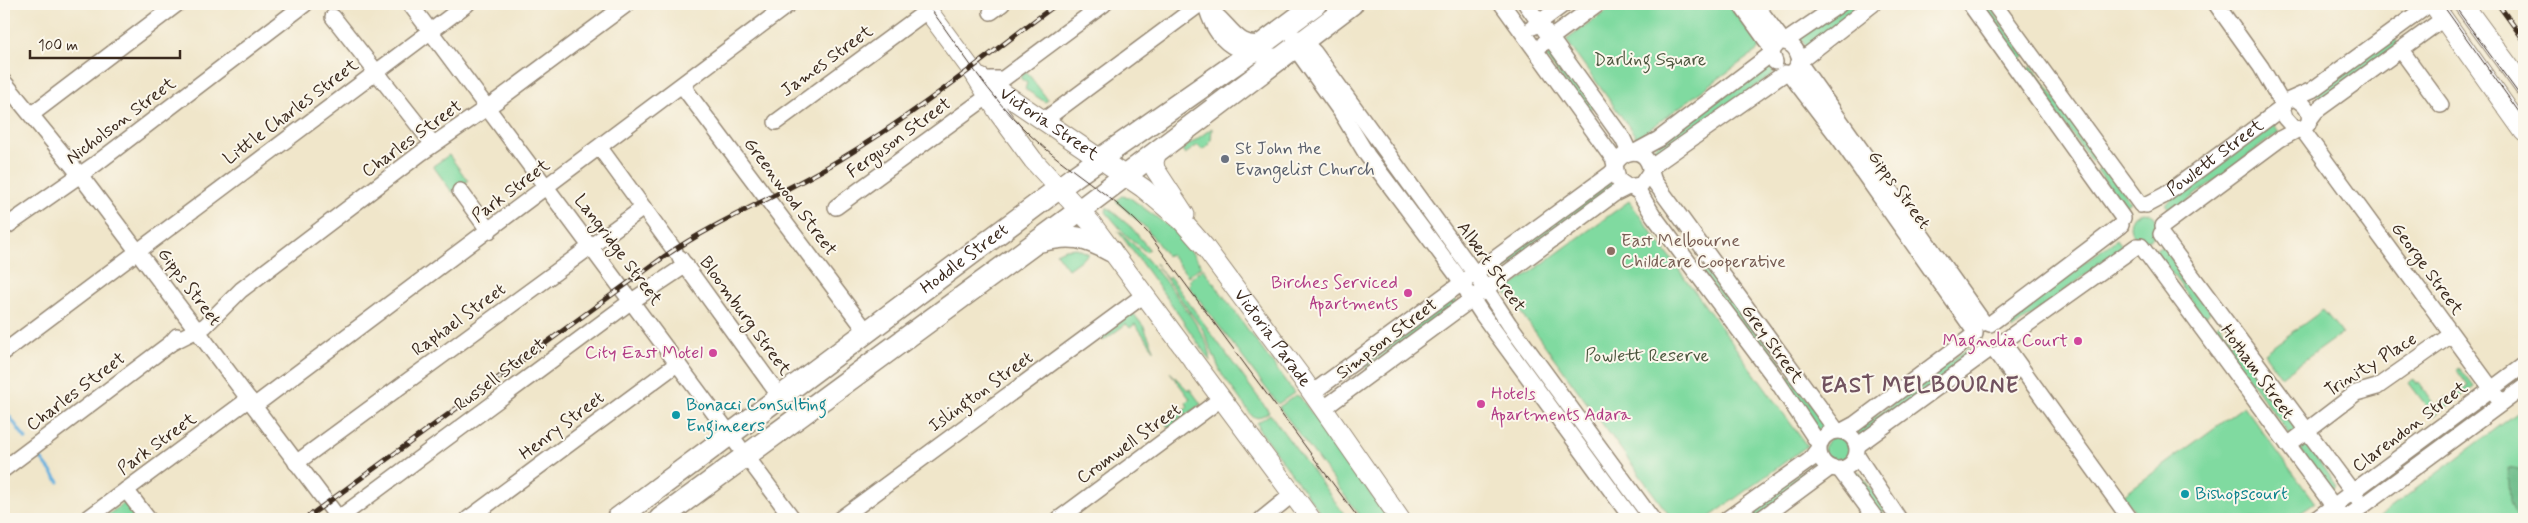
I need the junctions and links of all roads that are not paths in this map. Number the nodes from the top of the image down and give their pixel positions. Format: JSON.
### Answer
{"nodes":[{"id":1,"x":177,"y":4,"type":"edge"},
{"id":2,"x":306,"y":4,"type":"edge"},
{"id":3,"x":410,"y":4,"type":"edge"},
{"id":4,"x":467,"y":4,"type":"edge"},
{"id":5,"x":626,"y":4,"type":"edge"},
{"id":6,"x":789,"y":4,"type":"edge"},
{"id":7,"x":1104,"y":4,"type":"edge"},
{"id":8,"x":1316,"y":4,"type":"edge"},
{"id":9,"x":1352,"y":4,"type":"edge"},
{"id":10,"x":1502,"y":4,"type":"edge"},
{"id":11,"x":1526,"y":4,"type":"edge"},
{"id":12,"x":1564,"y":4,"type":"edge"},
{"id":13,"x":1597,"y":4,"type":"edge"},
{"id":14,"x":1740,"y":4,"type":"edge"},
{"id":15,"x":1755,"y":4,"type":"edge"},
{"id":16,"x":1840,"y":4,"type":"edge"},
{"id":17,"x":1874,"y":4,"type":"edge"},
{"id":18,"x":1971,"y":4,"type":"edge"},
{"id":19,"x":1994,"y":4,"type":"edge"},
{"id":20,"x":2216,"y":4,"type":"edge"},
{"id":21,"x":2463,"y":4,"type":"edge"},
{"id":22,"x":1203,"y":5,"type":"edge"},
{"id":23,"x":925,"y":6,"type":"edge"},
{"id":24,"x":2435,"y":9,"type":"edge"},
{"id":25,"x":333,"y":17,"type":"dead end"},
{"id":26,"x":1539,"y":22,"type":"junction"},
{"id":27,"x":2394,"y":29,"type":"junction"},
{"id":28,"x":431,"y":31,"type":"junction"},
{"id":29,"x":1524,"y":34,"type":"junction"},
{"id":30,"x":1551,"y":38,"type":"junction"},
{"id":31,"x":1784,"y":41,"type":"junction"},
{"id":32,"x":1294,"y":45,"type":"junction"},
{"id":33,"x":1255,"y":48,"type":"junction"},
{"id":34,"x":2403,"y":48,"type":"junction"},
{"id":35,"x":1535,"y":49,"type":"junction"},
{"id":36,"x":1771,"y":53,"type":"junction"},
{"id":37,"x":2033,"y":57,"type":"junction"},
{"id":38,"x":1794,"y":68,"type":"junction"},
{"id":39,"x":2016,"y":68,"type":"junction"},
{"id":40,"x":375,"y":72,"type":"junction"},
{"id":41,"x":4,"y":82,"type":"edge"},
{"id":42,"x":684,"y":84,"type":"junction"},
{"id":43,"x":987,"y":86,"type":"junction"},
{"id":44,"x":2524,"y":87,"type":"edge"},
{"id":45,"x":2287,"y":103,"type":"junction"},
{"id":46,"x":2441,"y":104,"type":"dead end"},
{"id":47,"x":488,"y":108,"type":"junction"},
{"id":48,"x":1601,"y":108,"type":"junction"},
{"id":49,"x":32,"y":114,"type":"junction"},
{"id":50,"x":1000,"y":115,"type":"junction"},
{"id":51,"x":1585,"y":120,"type":"junction"},
{"id":52,"x":1043,"y":121,"type":"junction"},
{"id":53,"x":776,"y":122,"type":"dead end"},
{"id":54,"x":2304,"y":126,"type":"junction"},
{"id":55,"x":2524,"y":132,"type":"edge"},
{"id":56,"x":433,"y":144,"type":"junction"},
{"id":57,"x":600,"y":148,"type":"junction"},
{"id":58,"x":1157,"y":151,"type":"junction"},
{"id":59,"x":1385,"y":152,"type":"junction"},
{"id":60,"x":1632,"y":152,"type":"junction"},
{"id":61,"x":1100,"y":159,"type":"junction"},
{"id":62,"x":1372,"y":162,"type":"junction"},
{"id":63,"x":1615,"y":167,"type":"junction"},
{"id":64,"x":1650,"y":170,"type":"junction"},
{"id":65,"x":80,"y":175,"type":"junction"},
{"id":66,"x":1124,"y":176,"type":"junction"},
{"id":67,"x":548,"y":187,"type":"junction"},
{"id":68,"x":1629,"y":187,"type":"junction"},
{"id":69,"x":1058,"y":189,"type":"junction"},
{"id":70,"x":460,"y":192,"type":"dead end"},
{"id":71,"x":2144,"y":205,"type":"junction"},
{"id":72,"x":836,"y":207,"type":"dead end"},
{"id":73,"x":643,"y":208,"type":"junction"},
{"id":74,"x":1079,"y":210,"type":"junction"},
{"id":75,"x":1679,"y":217,"type":"junction"},
{"id":76,"x":2122,"y":222,"type":"junction"},
{"id":77,"x":4,"y":228,"type":"edge"},
{"id":78,"x":1663,"y":229,"type":"junction"},
{"id":79,"x":2162,"y":230,"type":"junction"},
{"id":80,"x":489,"y":231,"type":"junction"},
{"id":81,"x":591,"y":246,"type":"junction"},
{"id":82,"x":1030,"y":246,"type":"junction"},
{"id":83,"x":1204,"y":246,"type":"junction"},
{"id":84,"x":2139,"y":246,"type":"junction"},
{"id":85,"x":138,"y":251,"type":"junction"},
{"id":86,"x":1111,"y":251,"type":"junction"},
{"id":87,"x":1709,"y":256,"type":"junction"},
{"id":88,"x":680,"y":258,"type":"junction"},
{"id":89,"x":1693,"y":268,"type":"junction"},
{"id":90,"x":1475,"y":274,"type":"junction"},
{"id":91,"x":1461,"y":284,"type":"junction"},
{"id":92,"x":1486,"y":289,"type":"junction"},
{"id":93,"x":1144,"y":295,"type":"junction"},
{"id":94,"x":1472,"y":298,"type":"junction"},
{"id":95,"x":633,"y":301,"type":"junction"},
{"id":96,"x":195,"y":327,"type":"junction"},
{"id":97,"x":1981,"y":328,"type":"junction"},
{"id":98,"x":867,"y":332,"type":"junction"},
{"id":99,"x":2451,"y":335,"type":"junction"},
{"id":100,"x":1998,"y":348,"type":"junction"},
{"id":101,"x":4,"y":352,"type":"edge"},
{"id":102,"x":678,"y":363,"type":"junction"},
{"id":103,"x":2524,"y":365,"type":"edge"},
{"id":104,"x":2524,"y":387,"type":"edge"},
{"id":105,"x":2492,"y":390,"type":"junction"},
{"id":106,"x":1312,"y":393,"type":"junction"},
{"id":107,"x":781,"y":398,"type":"junction"},
{"id":108,"x":1222,"y":398,"type":"junction"},
{"id":109,"x":252,"y":402,"type":"junction"},
{"id":110,"x":2502,"y":403,"type":"junction"},
{"id":111,"x":1323,"y":409,"type":"junction"},
{"id":112,"x":1840,"y":431,"type":"junction"},
{"id":113,"x":2307,"y":431,"type":"junction"},
{"id":114,"x":731,"y":435,"type":"junction"},
{"id":115,"x":1819,"y":446,"type":"junction"},
{"id":116,"x":2288,"y":446,"type":"junction"},
{"id":117,"x":1857,"y":451,"type":"junction"},
{"id":118,"x":746,"y":455,"type":"junction"},
{"id":119,"x":296,"y":463,"type":"junction"},
{"id":120,"x":4,"y":469,"type":"edge"},
{"id":121,"x":1835,"y":469,"type":"junction"},
{"id":122,"x":2098,"y":484,"type":"junction"},
{"id":123,"x":126,"y":490,"type":"junction"},
{"id":124,"x":2353,"y":493,"type":"junction"},
{"id":125,"x":1293,"y":494,"type":"junction"},
{"id":126,"x":2363,"y":506,"type":"junction"},
{"id":127,"x":2334,"y":507,"type":"junction"},
{"id":128,"x":87,"y":519,"type":"edge"},
{"id":129,"x":148,"y":519,"type":"edge"},
{"id":130,"x":339,"y":519,"type":"edge"},
{"id":131,"x":468,"y":519,"type":"edge"},
{"id":132,"x":617,"y":519,"type":"edge"},
{"id":133,"x":660,"y":519,"type":"edge"},
{"id":134,"x":793,"y":519,"type":"edge"},
{"id":135,"x":840,"y":519,"type":"edge"},
{"id":136,"x":1059,"y":519,"type":"edge"},
{"id":137,"x":1262,"y":519,"type":"edge"},
{"id":138,"x":1311,"y":519,"type":"edge"},
{"id":139,"x":1400,"y":519,"type":"edge"},
{"id":140,"x":1632,"y":519,"type":"edge"},
{"id":141,"x":1652,"y":519,"type":"edge"},
{"id":142,"x":1727,"y":519,"type":"edge"},
{"id":143,"x":1761,"y":519,"type":"edge"},
{"id":144,"x":1876,"y":519,"type":"edge"},
{"id":145,"x":1899,"y":519,"type":"edge"},
{"id":146,"x":2117,"y":519,"type":"edge"},
{"id":147,"x":2130,"y":519,"type":"edge"},
{"id":148,"x":2316,"y":519,"type":"edge"},
{"id":149,"x":2344,"y":519,"type":"edge"}],
"edges":[{"from":1,"to":49,"type":"street"},
{"from":2,"to":65,"type":"street","name":"Nicholson Street"},
{"from":3,"to":28,"type":"street","name":"Langridge Street"},
{"from":4,"to":28,"type":"street","name":"Little Charles Street"},
{"from":5,"to":47,"type":"street","name":"Charles Street"},
{"from":6,"to":42,"type":"street","name":"Park Street"},
{"from":7,"to":43,"type":"street","name":"Ferguson Street"},
{"from":8,"to":32,"type":"street"},
{"from":8,"to":33,"type":"highway","name":"Hoddle Street"},
{"from":9,"to":32,"type":"highway","name":"Hoddle Street"},
{"from":10,"to":29,"type":"street"},
{"from":11,"to":26,"type":"street"},
{"from":12,"to":26,"type":"street"},
{"from":13,"to":30,"type":"street"},
{"from":14,"to":36,"type":"street"},
{"from":15,"to":31,"type":"street"},
{"from":16,"to":31,"type":"street"},
{"from":17,"to":38,"type":"street"},
{"from":18,"to":39,"type":"street"},
{"from":19,"to":37,"type":"street"},
{"from":20,"to":45,"type":"street"},
{"from":21,"to":24,"type":"main road","name":"Powlett Street"},
{"from":21,"to":44,"type":"main road"},
{"from":22,"to":33,"type":"street"},
{"from":22,"to":52,"type":"street"},
{"from":23,"to":43,"type":"main road","name":"Victoria Street"},
{"from":23,"to":43,"type":"main road"},
{"from":23,"to":53,"type":"street","name":"James Street"},
{"from":24,"to":27,"type":"street","name":"Powlett Street"},
{"from":24,"to":34,"type":"street","name":"Powlett Street"},
{"from":24,"to":55,"type":"main road"},
{"from":25,"to":40,"type":"street"},
{"from":26,"to":29,"type":"street"},
{"from":26,"to":30,"type":"street"},
{"from":27,"to":34,"type":"street"},
{"from":27,"to":45,"type":"street","name":"Powlett Street"},
{"from":28,"to":40,"type":"street","name":"Little Charles Street"},
{"from":28,"to":47,"type":"street","name":"Langridge Street"},
{"from":29,"to":35,"type":"street"},
{"from":30,"to":35,"type":"street"},
{"from":30,"to":48,"type":"street"},
{"from":31,"to":36,"type":"street"},
{"from":31,"to":38,"type":"street"},
{"from":32,"to":33,"type":"street"},
{"from":32,"to":33,"type":"street","name":"Albert Street"},
{"from":32,"to":58,"type":"highway","name":"Hoddle Street"},
{"from":32,"to":59,"type":"street","name":"Albert Street"},
{"from":32,"to":62,"type":"street","name":"Albert Street"},
{"from":33,"to":61,"type":"highway","name":"Hoddle Street"},
{"from":34,"to":46,"type":"street"},
{"from":34,"to":54,"type":"street","name":"Powlett Street"},
{"from":35,"to":51,"type":"street"},
{"from":36,"to":38,"type":"street"},
{"from":36,"to":60,"type":"street"},
{"from":37,"to":39,"type":"street"},
{"from":37,"to":71,"type":"street"},
{"from":38,"to":64,"type":"street"},
{"from":38,"to":97,"type":"street","name":"Gipps Street"},
{"from":39,"to":76,"type":"street"},
{"from":40,"to":56,"type":"street"},
{"from":40,"to":85,"type":"street","name":"Little Charles Street"},
{"from":41,"to":49,"type":"street","name":"Gipps Street"},
{"from":42,"to":57,"type":"street","name":"Park Street"},
{"from":42,"to":98,"type":"street","name":"Greenwood Street"},
{"from":43,"to":50,"type":"main road"},
{"from":43,"to":50,"type":"main road","name":"Victoria Street"},
{"from":43,"to":52,"type":"main road","name":"Victoria Street"},
{"from":43,"to":72,"type":"street","name":"Ferguson Street"},
{"from":45,"to":54,"type":"street"},
{"from":45,"to":54,"type":"street"},
{"from":45,"to":71,"type":"street","name":"Powlett Street"},
{"from":47,"to":56,"type":"street","name":"Charles Street"},
{"from":47,"to":67,"type":"street","name":"Langridge Street"},
{"from":48,"to":51,"type":"street"},
{"from":48,"to":60,"type":"street"},
{"from":49,"to":65,"type":"street","name":"Gipps Street"},
{"from":50,"to":69,"type":"main road","name":"Victoria Street"},
{"from":51,"to":63,"type":"street"},
{"from":52,"to":61,"type":"main road","name":"Victoria Street"},
{"from":54,"to":79,"type":"street","name":"Powlett Street"},
{"from":54,"to":99,"type":"street","name":"George Street"},
{"from":56,"to":96,"type":"street","name":"Charles Street"},
{"from":57,"to":67,"type":"street","name":"Park Street"},
{"from":57,"to":73,"type":"street","name":"Bloomburg Street"},
{"from":58,"to":66,"type":"highway","name":"Hoddle Street"},
{"from":58,"to":83,"type":"main road"},
{"from":59,"to":62,"type":"street"},
{"from":59,"to":90,"type":"street","name":"Albert Street"},
{"from":60,"to":63,"type":"street"},
{"from":60,"to":64,"type":"street"},
{"from":61,"to":66,"type":"main road","name":"Victoria Street"},
{"from":61,"to":69,"type":"highway","name":"Hoddle Street"},
{"from":62,"to":91,"type":"street","name":"Albert Street"},
{"from":63,"to":68,"type":"street"},
{"from":63,"to":90,"type":"street"},
{"from":64,"to":68,"type":"street"},
{"from":64,"to":75,"type":"street","name":"Grey Street"},
{"from":65,"to":77,"type":"street","name":"Nicholson Street"},
{"from":65,"to":85,"type":"street","name":"Gipps Street"},
{"from":66,"to":74,"type":"highway","name":"Hoddle Street"},
{"from":66,"to":83,"type":"main road","name":"Victoria Parade"},
{"from":67,"to":80,"type":"street","name":"Park Street"},
{"from":67,"to":81,"type":"street","name":"Langridge Street"},
{"from":68,"to":78,"type":"street","name":"Grey Street"},
{"from":68,"to":92,"type":"street"},
{"from":69,"to":74,"type":"main road","name":"Victoria Street"},
{"from":69,"to":98,"type":"highway","name":"Hoddle Street"},
{"from":70,"to":80,"type":"street"},
{"from":71,"to":76,"type":"street"},
{"from":71,"to":79,"type":"street"},
{"from":73,"to":81,"type":"street","name":"Raphael Street"},
{"from":73,"to":88,"type":"street","name":"Bloomburg Street"},
{"from":74,"to":82,"type":"highway","name":"Hoddle Street"},
{"from":74,"to":86,"type":"main road"},
{"from":75,"to":78,"type":"street"},
{"from":75,"to":87,"type":"street","name":"Grey Street"},
{"from":76,"to":84,"type":"street"},
{"from":76,"to":97,"type":"street"},
{"from":78,"to":89,"type":"street","name":"Grey Street"},
{"from":79,"to":84,"type":"street"},
{"from":79,"to":113,"type":"street","name":"Hotham Street"},
{"from":80,"to":109,"type":"street","name":"Park Street"},
{"from":81,"to":95,"type":"street","name":"Langridge Street"},
{"from":81,"to":119,"type":"street","name":"Raphael Street"},
{"from":82,"to":86,"type":"highway"},
{"from":82,"to":118,"type":"highway","name":"Hoddle Street"},
{"from":83,"to":106,"type":"main road","name":"Victoria Parade"},
{"from":84,"to":100,"type":"street"},
{"from":84,"to":116,"type":"street","name":"Hotham Street"},
{"from":85,"to":96,"type":"street","name":"Gipps Street"},
{"from":85,"to":101,"type":"street","name":"Little Charles Street"},
{"from":86,"to":93,"type":"main road"},
{"from":87,"to":89,"type":"street"},
{"from":87,"to":112,"type":"street","name":"Grey Street"},
{"from":88,"to":95,"type":"street","name":"Russell Street"},
{"from":88,"to":107,"type":"street","name":"Bloomburg Street"},
{"from":89,"to":115,"type":"street","name":"Grey Street"},
{"from":90,"to":91,"type":"street","name":"Simpson Street"},
{"from":90,"to":92,"type":"street","name":"Albert Street"},
{"from":91,"to":94,"type":"street","name":"Albert Street"},
{"from":91,"to":106,"type":"street","name":"Simpson Street"},
{"from":92,"to":94,"type":"street","name":"Simpson Street"},
{"from":92,"to":141,"type":"street","name":"Albert Street"},
{"from":93,"to":108,"type":"main road"},
{"from":93,"to":135,"type":"street","name":"Islington Street"},
{"from":94,"to":111,"type":"street","name":"Simpson Street"},
{"from":94,"to":140,"type":"street","name":"Albert Street"},
{"from":95,"to":102,"type":"street","name":"Langridge Street"},
{"from":95,"to":130,"type":"street","name":"Russell Street"},
{"from":96,"to":109,"type":"street","name":"Gipps Street"},
{"from":96,"to":120,"type":"street","name":"Charles Street"},
{"from":97,"to":100,"type":"street"},
{"from":97,"to":100,"type":"street"},
{"from":97,"to":112,"type":"street"},
{"from":98,"to":107,"type":"highway","name":"Hoddle Street"},
{"from":99,"to":105,"type":"street","name":"George Street"},
{"from":99,"to":113,"type":"street","name":"Trinity Place"},
{"from":100,"to":117,"type":"street"},
{"from":100,"to":122,"type":"street"},
{"from":102,"to":114,"type":"street","name":"Langridge Street"},
{"from":102,"to":131,"type":"street","name":"Henry Street"},
{"from":103,"to":105,"type":"street","name":"Clarendon Street"},
{"from":104,"to":110,"type":"street","name":"Clarendon Street"},
{"from":105,"to":110,"type":"street","name":"George Street"},
{"from":105,"to":124,"type":"street","name":"Clarendon Street"},
{"from":106,"to":111,"type":"main road","name":"Victoria Parade"},
{"from":107,"to":114,"type":"highway","name":"Hoddle Street"},
{"from":108,"to":125,"type":"main road"},
{"from":108,"to":136,"type":"street","name":"Cromwell Street"},
{"from":109,"to":119,"type":"street","name":"Gipps Street"},
{"from":109,"to":123,"type":"street","name":"Park Street"},
{"from":110,"to":126,"type":"street","name":"Clarendon Street"},
{"from":111,"to":139,"type":"main road","name":"Victoria Parade"},
{"from":112,"to":115,"type":"street"},
{"from":112,"to":117,"type":"street"},
{"from":113,"to":116,"type":"street","name":"Trinity Place"},
{"from":113,"to":124,"type":"street","name":"Hotham Street"},
{"from":114,"to":118,"type":"street","name":"Langridge Street"},
{"from":114,"to":132,"type":"highway","name":"Hoddle Street"},
{"from":115,"to":121,"type":"street"},
{"from":115,"to":142,"type":"street"},
{"from":116,"to":127,"type":"street","name":"Hotham Street"},
{"from":117,"to":121,"type":"street"},
{"from":117,"to":145,"type":"street"},
{"from":118,"to":133,"type":"highway","name":"Hoddle Street"},
{"from":118,"to":134,"type":"street","name":"Langridge Street"},
{"from":119,"to":130,"type":"street","name":"Gipps Street"},
{"from":121,"to":143,"type":"street"},
{"from":121,"to":144,"type":"street"},
{"from":122,"to":146,"type":"street"},
{"from":122,"to":147,"type":"street"},
{"from":123,"to":128,"type":"street","name":"Park Street"},
{"from":123,"to":129,"type":"street"},
{"from":124,"to":126,"type":"street","name":"Hotham Street"},
{"from":124,"to":127,"type":"street","name":"Clarendon Street"},
{"from":125,"to":137,"type":"street"},
{"from":125,"to":138,"type":"main road"},
{"from":126,"to":149,"type":"street","name":"Clarendon Street"},
{"from":127,"to":148,"type":"street","name":"Clarendon Street"},
{"from":127,"to":149,"type":"street","name":"Hotham Street"}]}
